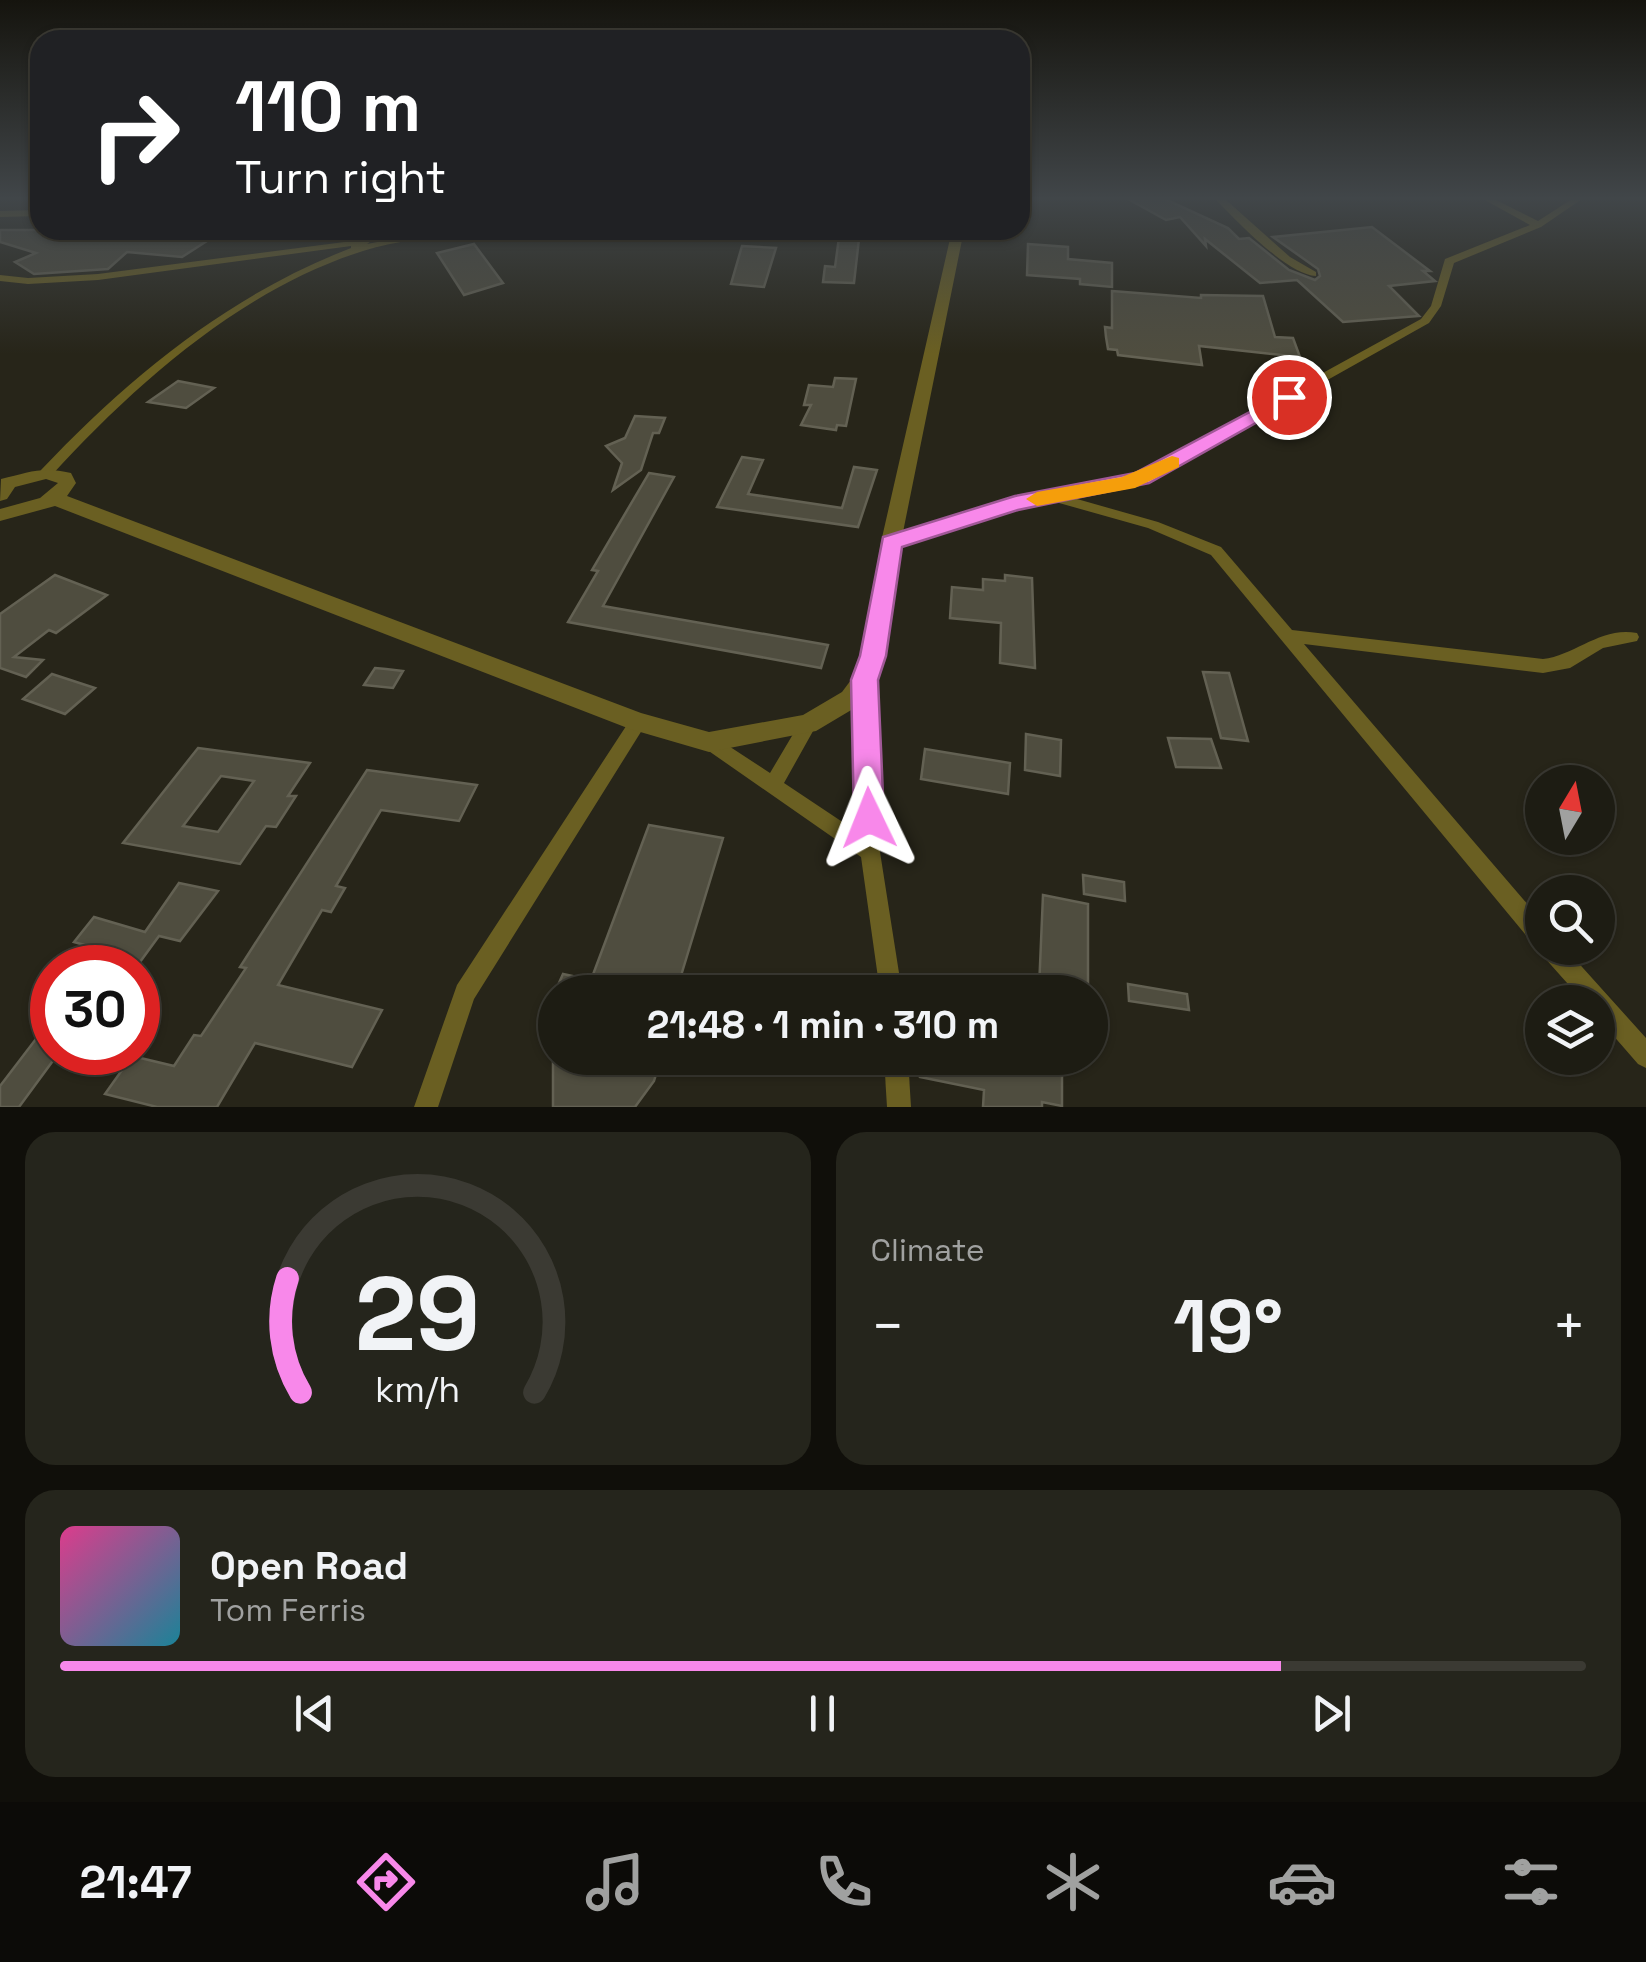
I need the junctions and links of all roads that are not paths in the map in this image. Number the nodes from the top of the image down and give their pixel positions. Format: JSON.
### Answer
{"nodes":[{"id":1,"x":296,"y":251,"type":"edge"},
{"id":2,"x":348,"y":251,"type":"edge"},
{"id":3,"x":360,"y":251,"type":"edge"},
{"id":4,"x":954,"y":251,"type":"edge"},
{"id":5,"x":1277,"y":251,"type":"edge"},
{"id":6,"x":1475,"y":251,"type":"edge"},
{"id":7,"x":342,"y":254,"type":"junction"},
{"id":8,"x":1312,"y":274,"type":"dead end"},
{"id":9,"x":0,"y":278,"type":"edge"},
{"id":10,"x":46,"y":473,"type":"junction"},
{"id":11,"x":3,"y":486,"type":"edge"},
{"id":12,"x":1049,"y":496,"type":"junction"},
{"id":13,"x":54,"y":498,"type":"junction"},
{"id":14,"x":0,"y":511,"type":"edge"},
{"id":15,"x":891,"y":542,"type":"junction"},
{"id":16,"x":1288,"y":636,"type":"junction"},
{"id":17,"x":1631,"y":637,"type":"dead end"},
{"id":18,"x":864,"y":680,"type":"junction"},
{"id":19,"x":638,"y":722,"type":"junction"},
{"id":20,"x":808,"y":724,"type":"junction"},
{"id":21,"x":709,"y":742,"type":"junction"},
{"id":22,"x":774,"y":783,"type":"junction"},
{"id":23,"x":870,"y":852,"type":"junction"},
{"id":24,"x":1525,"y":917,"type":"edge"},
{"id":25,"x":1567,"y":965,"type":"edge"},
{"id":26,"x":888,"y":975,"type":"edge"},
{"id":27,"x":1646,"y":1056,"type":"edge"},
{"id":28,"x":897,"y":1075,"type":"edge"},
{"id":29,"x":426,"y":1107,"type":"edge"},
{"id":30,"x":899,"y":1107,"type":"edge"}],
"edges":[{"from":1,"to":9,"type":"street"},
{"from":2,"to":7,"type":"street"},
{"from":3,"to":7,"type":"street"},
{"from":4,"to":15,"type":"street"},
{"from":5,"to":8,"type":"street"},
{"from":6,"to":12,"type":"street"},
{"from":7,"to":10,"type":"street"},
{"from":10,"to":11,"type":"street"},
{"from":10,"to":13,"type":"street"},
{"from":12,"to":15,"type":"street"},
{"from":12,"to":16,"type":"street"},
{"from":13,"to":14,"type":"street"},
{"from":13,"to":19,"type":"street"},
{"from":15,"to":18,"type":"street"},
{"from":16,"to":17,"type":"street"},
{"from":16,"to":24,"type":"street"},
{"from":18,"to":20,"type":"street"},
{"from":18,"to":23,"type":"street"},
{"from":19,"to":21,"type":"street"},
{"from":19,"to":29,"type":"street"},
{"from":20,"to":21,"type":"street"},
{"from":20,"to":22,"type":"street"},
{"from":21,"to":22,"type":"street"},
{"from":22,"to":23,"type":"street"},
{"from":23,"to":26,"type":"street"},
{"from":25,"to":27,"type":"street"},
{"from":28,"to":30,"type":"street"}]}
